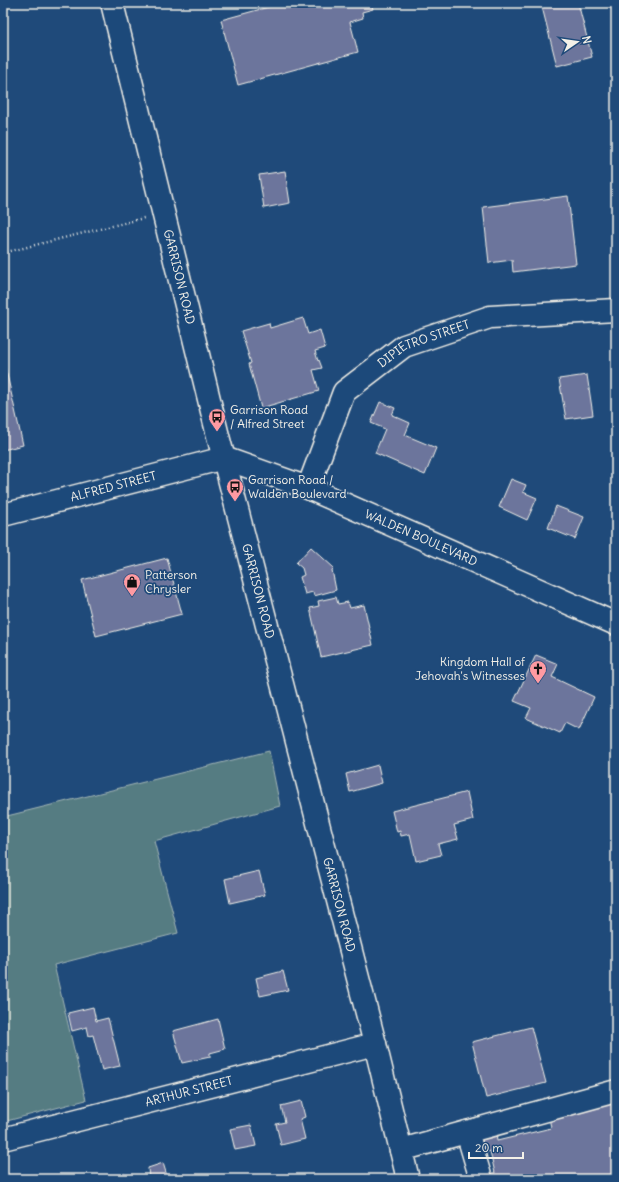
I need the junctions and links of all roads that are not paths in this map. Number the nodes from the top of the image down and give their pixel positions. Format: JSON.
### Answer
{"nodes":[{"id":1,"x":112,"y":3,"type":"edge"},
{"id":2,"x":616,"y":310,"type":"edge"},
{"id":3,"x":224,"y":458,"type":"junction"},
{"id":4,"x":308,"y":488,"type":"junction"},
{"id":5,"x":3,"y":515,"type":"edge"},
{"id":6,"x":616,"y":624,"type":"edge"},
{"id":7,"x":375,"y":1044,"type":"junction"},
{"id":8,"x":616,"y":1091,"type":"edge"},
{"id":9,"x":467,"y":1132,"type":"junction"},
{"id":10,"x":3,"y":1139,"type":"edge"},
{"id":11,"x":401,"y":1150,"type":"junction"},
{"id":12,"x":408,"y":1179,"type":"edge"},
{"id":13,"x":481,"y":1179,"type":"edge"}],
"edges":[{"from":1,"to":3,"type":"street","name":"GARRISON ROAD"},
{"from":2,"to":4,"type":"street","name":"DIPIETRO STREET"},
{"from":3,"to":4,"type":"street","name":"WALDEN BOULEVARD"},
{"from":3,"to":5,"type":"street","name":"ALFRED STREET"},
{"from":3,"to":7,"type":"street","name":"GARRISON ROAD"},
{"from":4,"to":6,"type":"street","name":"WALDEN BOULEVARD"},
{"from":7,"to":10,"type":"street","name":"ARTHUR STREET"},
{"from":7,"to":11,"type":"street","name":"GARRISON ROAD"},
{"from":8,"to":9,"type":"street"},
{"from":9,"to":11,"type":"street"},
{"from":9,"to":13,"type":"street"},
{"from":11,"to":12,"type":"street","name":"GARRISON ROAD"}]}
